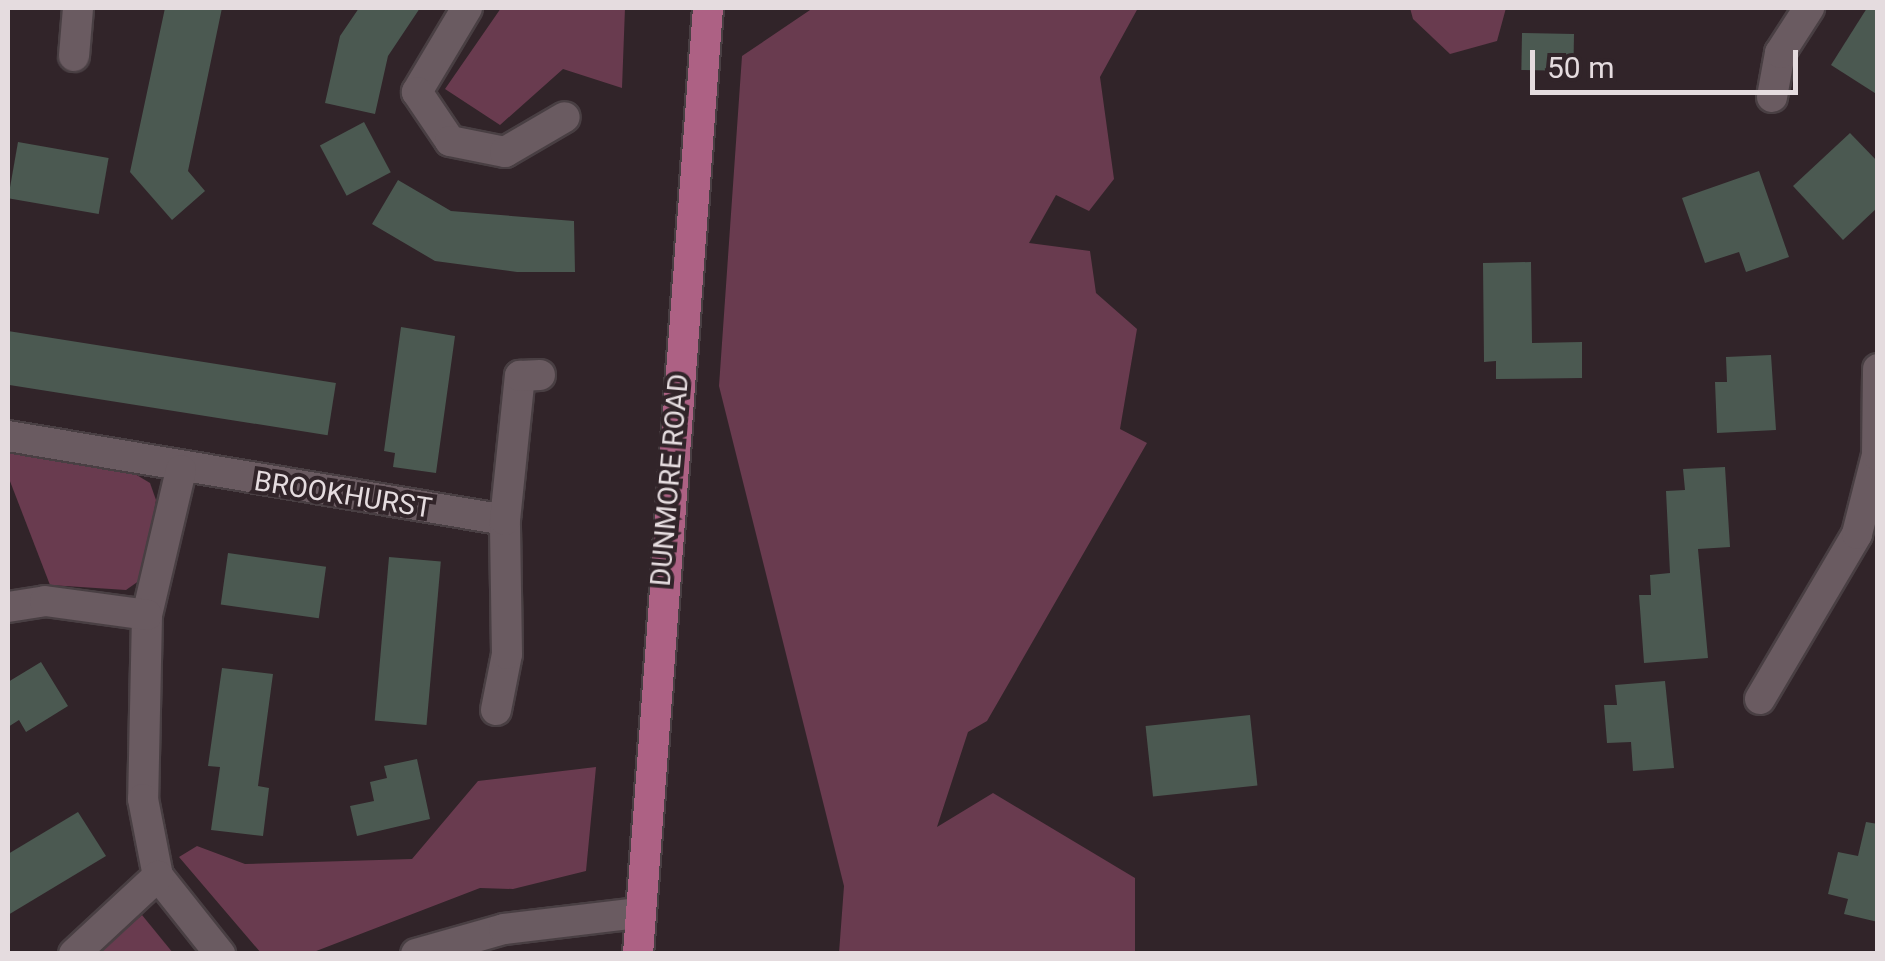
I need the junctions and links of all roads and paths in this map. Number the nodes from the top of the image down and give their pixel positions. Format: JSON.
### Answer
{"nodes":[{"id":1,"x":78,"y":8,"type":"edge"},
{"id":2,"x":467,"y":8,"type":"edge"},
{"id":3,"x":708,"y":8,"type":"edge"},
{"id":4,"x":1809,"y":8,"type":"edge"},
{"id":5,"x":74,"y":56,"type":"dead end"},
{"id":6,"x":1772,"y":97,"type":"dead end"},
{"id":7,"x":564,"y":117,"type":"dead end"},
{"id":8,"x":1878,"y":369,"type":"edge"},
{"id":9,"x":540,"y":375,"type":"dead end"},
{"id":10,"x":8,"y":436,"type":"edge"},
{"id":11,"x":181,"y":470,"type":"junction"},
{"id":12,"x":505,"y":520,"type":"junction"},
{"id":13,"x":8,"y":608,"type":"edge"},
{"id":14,"x":147,"y":615,"type":"junction"},
{"id":15,"x":1760,"y":699,"type":"dead end"},
{"id":16,"x":496,"y":710,"type":"dead end"},
{"id":17,"x":158,"y":876,"type":"junction"},
{"id":18,"x":639,"y":913,"type":"junction"},
{"id":19,"x":74,"y":954,"type":"edge"},
{"id":20,"x":220,"y":954,"type":"edge"},
{"id":21,"x":416,"y":954,"type":"edge"},
{"id":22,"x":638,"y":954,"type":"edge"}],
"edges":[{"from":1,"to":5,"type":"street"},
{"from":2,"to":7,"type":"street"},
{"from":3,"to":18,"type":"main road","name":"DUNMORE ROAD"},
{"from":4,"to":6,"type":"street"},
{"from":8,"to":15,"type":"street"},
{"from":9,"to":12,"type":"street"},
{"from":10,"to":11,"type":"street","name":"BROOKHURST"},
{"from":11,"to":12,"type":"street","name":"BROOKHURST"},
{"from":11,"to":14,"type":"street"},
{"from":12,"to":16,"type":"street"},
{"from":13,"to":14,"type":"street"},
{"from":14,"to":17,"type":"street"},
{"from":17,"to":19,"type":"street"},
{"from":17,"to":20,"type":"street"},
{"from":18,"to":21,"type":"street"},
{"from":18,"to":22,"type":"main road","name":"DUNMORE ROAD"}]}
